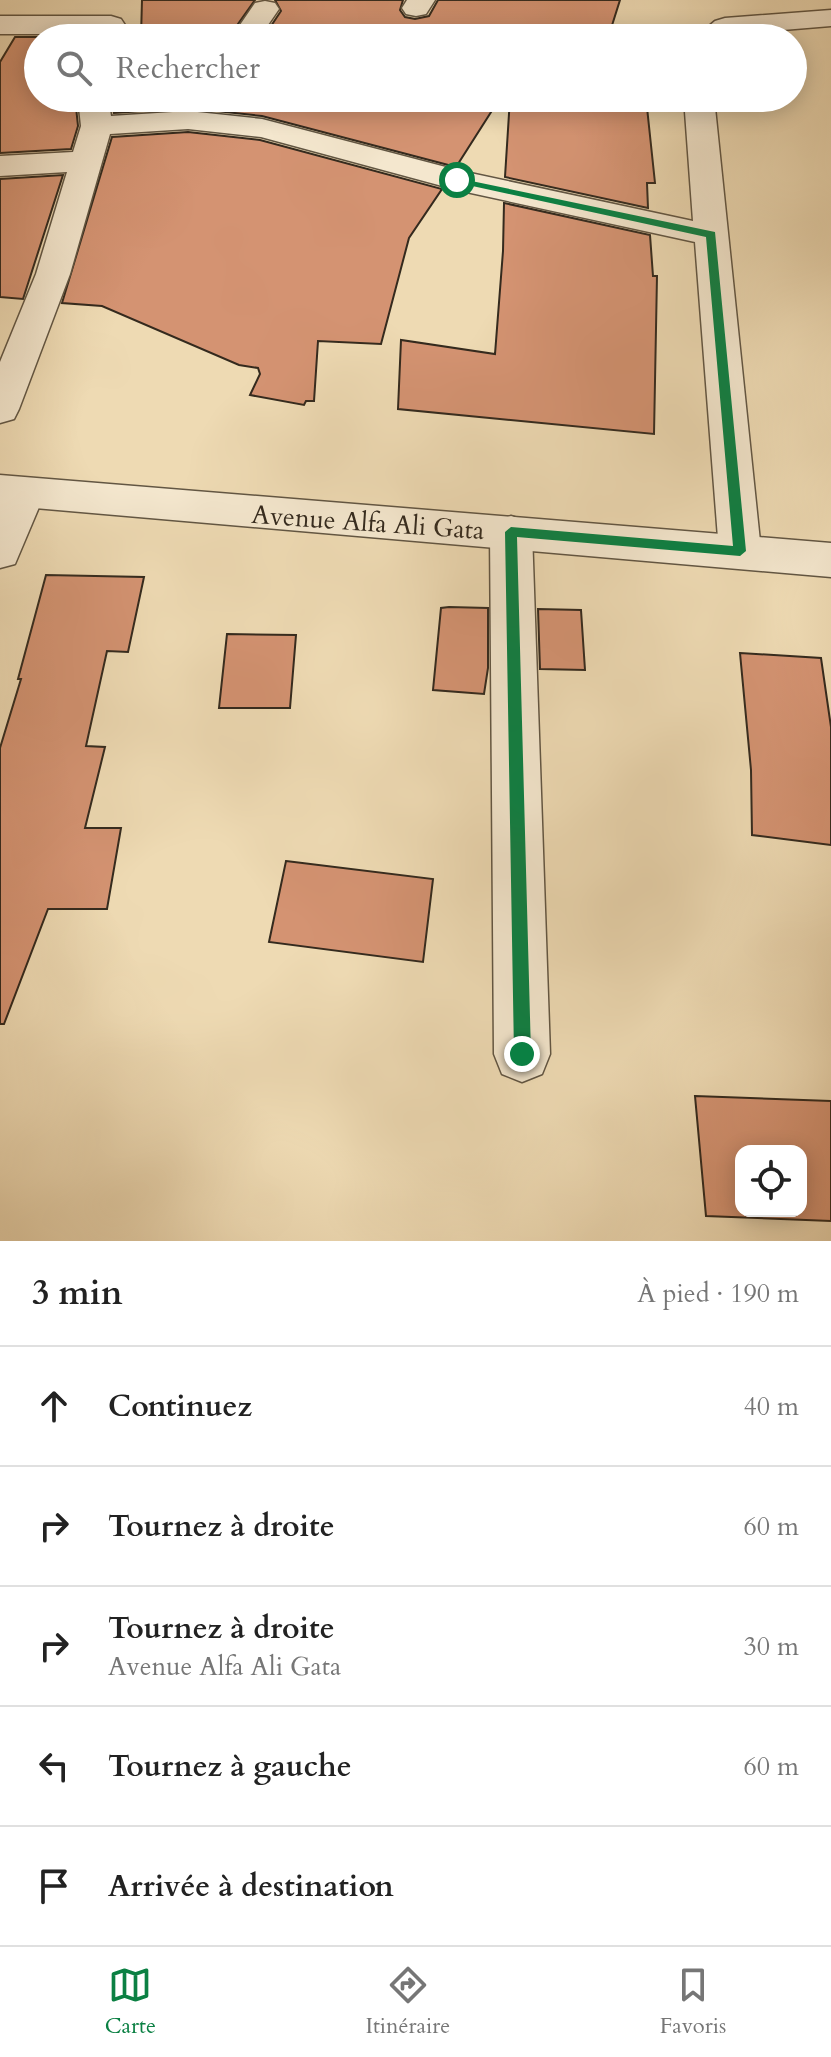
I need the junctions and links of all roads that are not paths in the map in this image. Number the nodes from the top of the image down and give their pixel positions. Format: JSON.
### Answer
{"nodes":[{"id":1,"x":265,"y":9,"type":"dead end"},
{"id":2,"x":774,"y":11,"type":"edge"},
{"id":3,"x":831,"y":18,"type":"edge"},
{"id":4,"x":113,"y":21,"type":"edge"},
{"id":5,"x":24,"y":24,"type":"edge"},
{"id":6,"x":28,"y":24,"type":"edge"},
{"id":7,"x":255,"y":24,"type":"edge"},
{"id":8,"x":734,"y":24,"type":"edge"},
{"id":9,"x":0,"y":25,"type":"edge"},
{"id":10,"x":95,"y":112,"type":"edge"},
{"id":11,"x":206,"y":112,"type":"edge"},
{"id":12,"x":700,"y":112,"type":"edge"},
{"id":13,"x":86,"y":161,"type":"junction"},
{"id":14,"x":0,"y":166,"type":"edge"},
{"id":15,"x":711,"y":235,"type":"junction"},
{"id":16,"x":0,"y":409,"type":"edge"},
{"id":17,"x":12,"y":492,"type":"edge"},
{"id":18,"x":511,"y":532,"type":"junction"},
{"id":19,"x":740,"y":551,"type":"junction"},
{"id":20,"x":0,"y":552,"type":"edge"},
{"id":21,"x":831,"y":560,"type":"edge"},
{"id":22,"x":522,"y":1054,"type":"dead end"}],
"edges":[{"from":1,"to":7,"type":"street"},
{"from":2,"to":3,"type":"street"},
{"from":2,"to":8,"type":"street"},
{"from":4,"to":6,"type":"street"},
{"from":5,"to":9,"type":"street"},
{"from":10,"to":13,"type":"street"},
{"from":11,"to":15,"type":"street"},
{"from":12,"to":15,"type":"street"},
{"from":13,"to":14,"type":"street"},
{"from":13,"to":16,"type":"street"},
{"from":15,"to":19,"type":"street"},
{"from":17,"to":18,"type":"street","name":"Avenue Alfa Ali Gata"},
{"from":17,"to":20,"type":"street"},
{"from":18,"to":19,"type":"street","name":"Avenue Alfa Ali Gata"},
{"from":18,"to":22,"type":"street"},
{"from":19,"to":21,"type":"street","name":"Avenue Alfa Ali Gata"}]}
